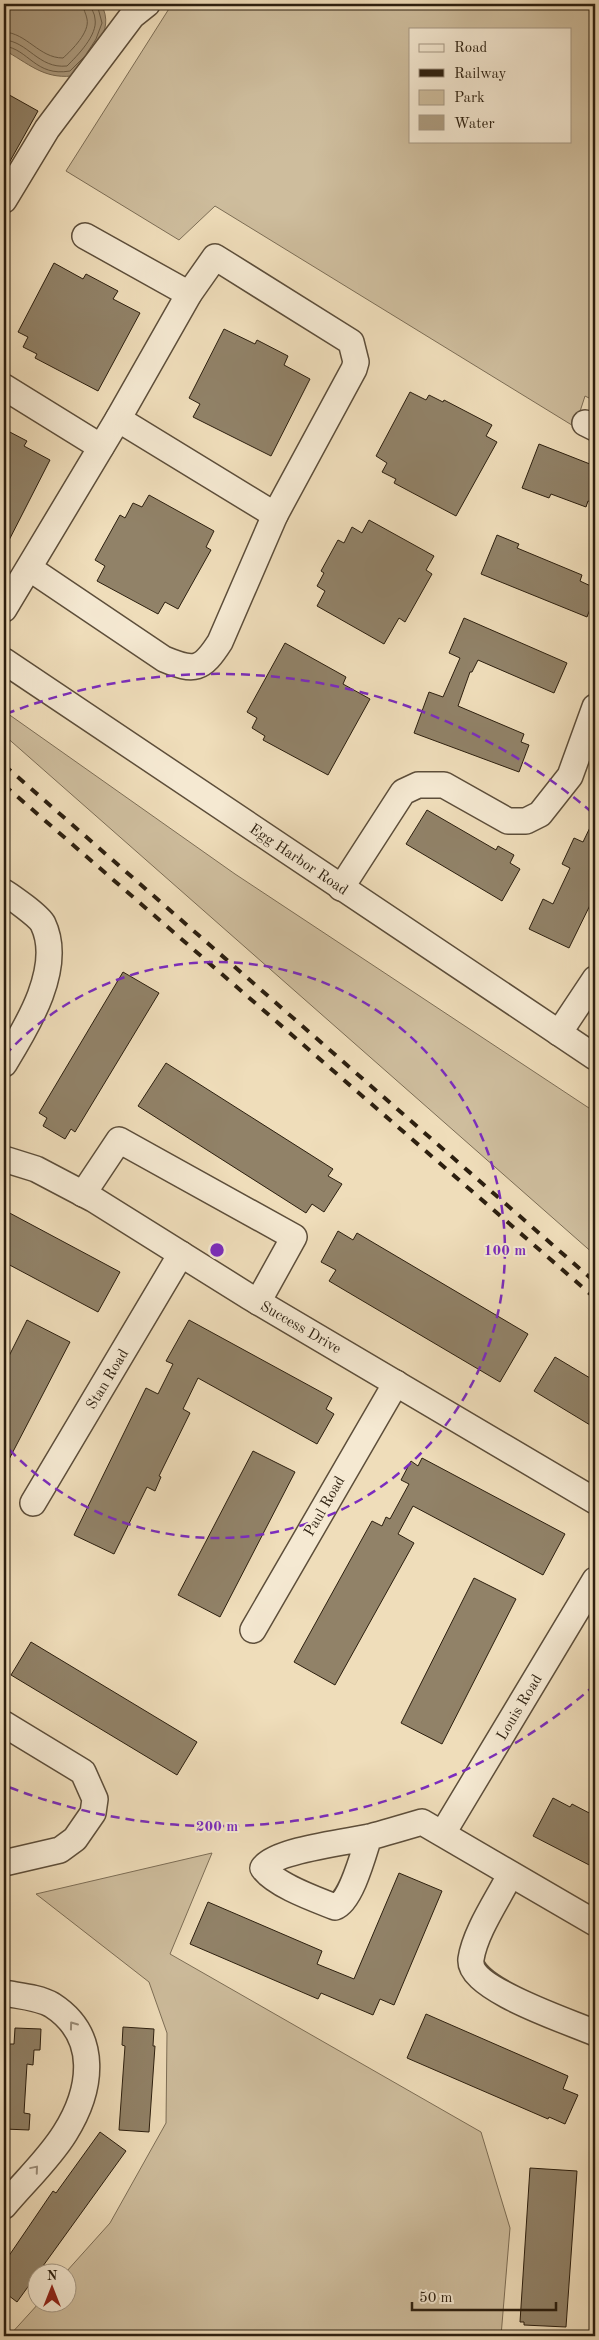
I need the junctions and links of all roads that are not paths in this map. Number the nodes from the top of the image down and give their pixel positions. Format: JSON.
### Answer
{"nodes":[{"id":1,"x":147,"y":4,"type":"edge"},
{"id":2,"x":4,"y":200,"type":"edge"},
{"id":3,"x":85,"y":236,"type":"dead end"},
{"id":4,"x":189,"y":294,"type":"junction"},
{"id":5,"x":4,"y":387,"type":"edge"},
{"id":6,"x":118,"y":419,"type":"junction"},
{"id":7,"x":101,"y":447,"type":"junction"},
{"id":8,"x":275,"y":515,"type":"junction"},
{"id":9,"x":29,"y":568,"type":"junction"},
{"id":10,"x":4,"y":609,"type":"edge"},
{"id":11,"x":4,"y":660,"type":"edge"},
{"id":12,"x":595,"y":707,"type":"edge"},
{"id":13,"x":341,"y":888,"type":"junction"},
{"id":14,"x":4,"y":892,"type":"edge"},
{"id":15,"x":595,"y":979,"type":"edge"},
{"id":16,"x":559,"y":1033,"type":"junction"},
{"id":17,"x":595,"y":1057,"type":"edge"},
{"id":18,"x":4,"y":1064,"type":"edge"},
{"id":19,"x":4,"y":1159,"type":"edge"},
{"id":20,"x":83,"y":1194,"type":"junction"},
{"id":21,"x":181,"y":1254,"type":"junction"},
{"id":22,"x":258,"y":1302,"type":"junction"},
{"id":23,"x":396,"y":1383,"type":"junction"},
{"id":24,"x":595,"y":1501,"type":"edge"},
{"id":25,"x":33,"y":1503,"type":"dead end"},
{"id":26,"x":595,"y":1580,"type":"edge"},
{"id":27,"x":253,"y":1630,"type":"dead end"},
{"id":28,"x":4,"y":1724,"type":"edge"},
{"id":29,"x":433,"y":1827,"type":"junction"},
{"id":30,"x":369,"y":1837,"type":"junction"},
{"id":31,"x":4,"y":1863,"type":"edge"},
{"id":32,"x":510,"y":1875,"type":"junction"},
{"id":33,"x":595,"y":1923,"type":"edge"},
{"id":34,"x":4,"y":1993,"type":"edge"},
{"id":35,"x":595,"y":2033,"type":"edge"},
{"id":36,"x":4,"y":2206,"type":"edge"}],
"edges":[{"from":1,"to":2,"type":"street"},
{"from":3,"to":4,"type":"street"},
{"from":4,"to":6,"type":"street"},
{"from":4,"to":8,"type":"street"},
{"from":5,"to":7,"type":"street"},
{"from":6,"to":7,"type":"street"},
{"from":6,"to":8,"type":"street"},
{"from":7,"to":9,"type":"street"},
{"from":8,"to":9,"type":"street"},
{"from":9,"to":10,"type":"street"},
{"from":11,"to":13,"type":"street","name":"Egg Harbor Road"},
{"from":12,"to":13,"type":"street"},
{"from":13,"to":16,"type":"street","name":"Egg Harbor Road"},
{"from":14,"to":18,"type":"street"},
{"from":15,"to":16,"type":"street"},
{"from":16,"to":17,"type":"street","name":"Egg Harbor Road"},
{"from":19,"to":20,"type":"street","name":"Success Drive"},
{"from":20,"to":21,"type":"street","name":"Success Drive"},
{"from":20,"to":22,"type":"street"},
{"from":21,"to":22,"type":"street","name":"Success Drive"},
{"from":21,"to":25,"type":"street","name":"Stan Road"},
{"from":22,"to":23,"type":"street","name":"Success Drive"},
{"from":23,"to":24,"type":"street","name":"Success Drive"},
{"from":23,"to":27,"type":"street","name":"Paul Road"},
{"from":26,"to":29,"type":"street","name":"Louis Road"},
{"from":28,"to":31,"type":"street"},
{"from":29,"to":30,"type":"street"},
{"from":29,"to":32,"type":"street"},
{"from":30,"to":30,"type":"street"},
{"from":32,"to":33,"type":"street"},
{"from":32,"to":35,"type":"street"},
{"from":36,"to":34,"type":"street","one_way":true}]}
